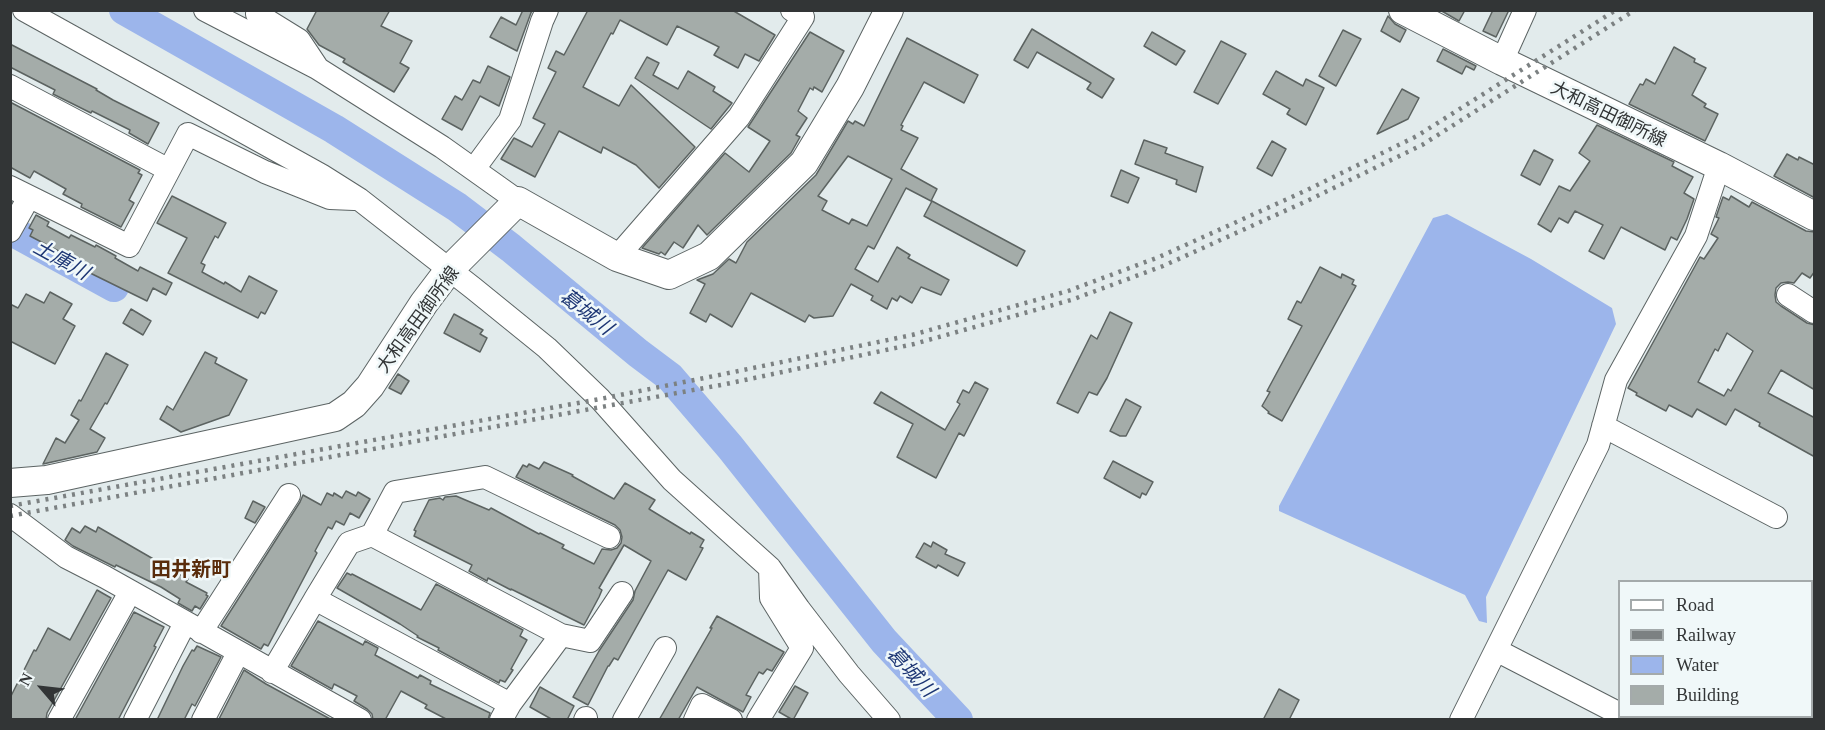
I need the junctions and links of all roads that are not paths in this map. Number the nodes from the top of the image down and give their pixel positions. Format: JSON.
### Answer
{"nodes":[{"id":1,"x":24,"y":10,"type":"edge"},
{"id":2,"x":205,"y":10,"type":"edge"},
{"id":3,"x":258,"y":10,"type":"edge"},
{"id":4,"x":547,"y":10,"type":"edge"},
{"id":5,"x":792,"y":10,"type":"edge"},
{"id":6,"x":889,"y":10,"type":"edge"},
{"id":7,"x":1403,"y":10,"type":"edge"},
{"id":8,"x":1525,"y":10,"type":"edge"},
{"id":9,"x":1502,"y":61,"type":"junction"},
{"id":10,"x":317,"y":68,"type":"junction"},
{"id":11,"x":10,"y":86,"type":"edge"},
{"id":12,"x":1719,"y":165,"type":"junction"},
{"id":13,"x":474,"y":169,"type":"junction"},
{"id":14,"x":169,"y":170,"type":"junction"},
{"id":15,"x":20,"y":192,"type":"edge"},
{"id":16,"x":359,"y":199,"type":"junction"},
{"id":17,"x":512,"y":207,"type":"junction"},
{"id":18,"x":1815,"y":216,"type":"edge"},
{"id":19,"x":10,"y":231,"type":"edge"},
{"id":20,"x":617,"y":257,"type":"junction"},
{"id":21,"x":454,"y":265,"type":"junction"},
{"id":22,"x":1788,"y":295,"type":"dead end"},
{"id":23,"x":1815,"y":312,"type":"edge"},
{"id":24,"x":1603,"y":426,"type":"junction"},
{"id":25,"x":10,"y":483,"type":"edge"},
{"id":26,"x":289,"y":495,"type":"dead end"},
{"id":27,"x":10,"y":515,"type":"edge"},
{"id":28,"x":1776,"y":517,"type":"dead end"},
{"id":29,"x":372,"y":535,"type":"junction"},
{"id":30,"x":609,"y":537,"type":"dead end"},
{"id":31,"x":770,"y":568,"type":"junction"},
{"id":32,"x":130,"y":592,"type":"junction"},
{"id":33,"x":622,"y":593,"type":"dead end"},
{"id":34,"x":315,"y":598,"type":"junction"},
{"id":35,"x":193,"y":627,"type":"junction"},
{"id":36,"x":561,"y":635,"type":"junction"},
{"id":37,"x":665,"y":648,"type":"dead end"},
{"id":38,"x":1496,"y":650,"type":"junction"},
{"id":39,"x":238,"y":652,"type":"junction"},
{"id":40,"x":272,"y":672,"type":"junction"},
{"id":41,"x":506,"y":712,"type":"edge"},
{"id":42,"x":1618,"y":713,"type":"edge"},
{"id":43,"x":59,"y":720,"type":"edge"},
{"id":44,"x":135,"y":720,"type":"edge"},
{"id":45,"x":203,"y":720,"type":"edge"},
{"id":46,"x":360,"y":720,"type":"edge"},
{"id":47,"x":624,"y":720,"type":"edge"},
{"id":48,"x":695,"y":720,"type":"edge"},
{"id":49,"x":731,"y":720,"type":"edge"},
{"id":50,"x":758,"y":720,"type":"edge"},
{"id":51,"x":889,"y":720,"type":"edge"},
{"id":52,"x":1461,"y":720,"type":"edge"}],
"edges":[{"from":1,"to":16,"type":"street"},
{"from":2,"to":10,"type":"street"},
{"from":3,"to":10,"type":"street"},
{"from":4,"to":13,"type":"street"},
{"from":5,"to":20,"type":"street"},
{"from":6,"to":20,"type":"main road"},
{"from":7,"to":9,"type":"main road","name":"大和高田御所線"},
{"from":8,"to":9,"type":"street"},
{"from":9,"to":12,"type":"main road","name":"大和高田御所線"},
{"from":10,"to":13,"type":"street"},
{"from":11,"to":14,"type":"street"},
{"from":12,"to":18,"type":"main road","name":"大和高田御所線"},
{"from":12,"to":24,"type":"street"},
{"from":13,"to":17,"type":"street"},
{"from":14,"to":15,"type":"street"},
{"from":14,"to":16,"type":"street"},
{"from":15,"to":19,"type":"street"},
{"from":16,"to":21,"type":"street"},
{"from":17,"to":20,"type":"main road"},
{"from":17,"to":21,"type":"main road","name":"大和高田御所線"},
{"from":21,"to":25,"type":"main road","name":"大和高田御所線"},
{"from":21,"to":31,"type":"street"},
{"from":22,"to":23,"type":"street"},
{"from":24,"to":28,"type":"street"},
{"from":24,"to":38,"type":"street"},
{"from":26,"to":35,"type":"street"},
{"from":27,"to":32,"type":"street"},
{"from":29,"to":30,"type":"street"},
{"from":29,"to":34,"type":"street"},
{"from":29,"to":36,"type":"street"},
{"from":31,"to":50,"type":"street"},
{"from":31,"to":51,"type":"street"},
{"from":32,"to":35,"type":"street"},
{"from":32,"to":43,"type":"street"},
{"from":33,"to":36,"type":"street"},
{"from":34,"to":40,"type":"street"},
{"from":34,"to":41,"type":"street"},
{"from":35,"to":39,"type":"street"},
{"from":35,"to":44,"type":"street"},
{"from":36,"to":41,"type":"street"},
{"from":37,"to":47,"type":"street"},
{"from":38,"to":42,"type":"street"},
{"from":38,"to":52,"type":"street"},
{"from":39,"to":40,"type":"street"},
{"from":39,"to":45,"type":"street"},
{"from":40,"to":46,"type":"street"},
{"from":48,"to":49,"type":"street"}]}
